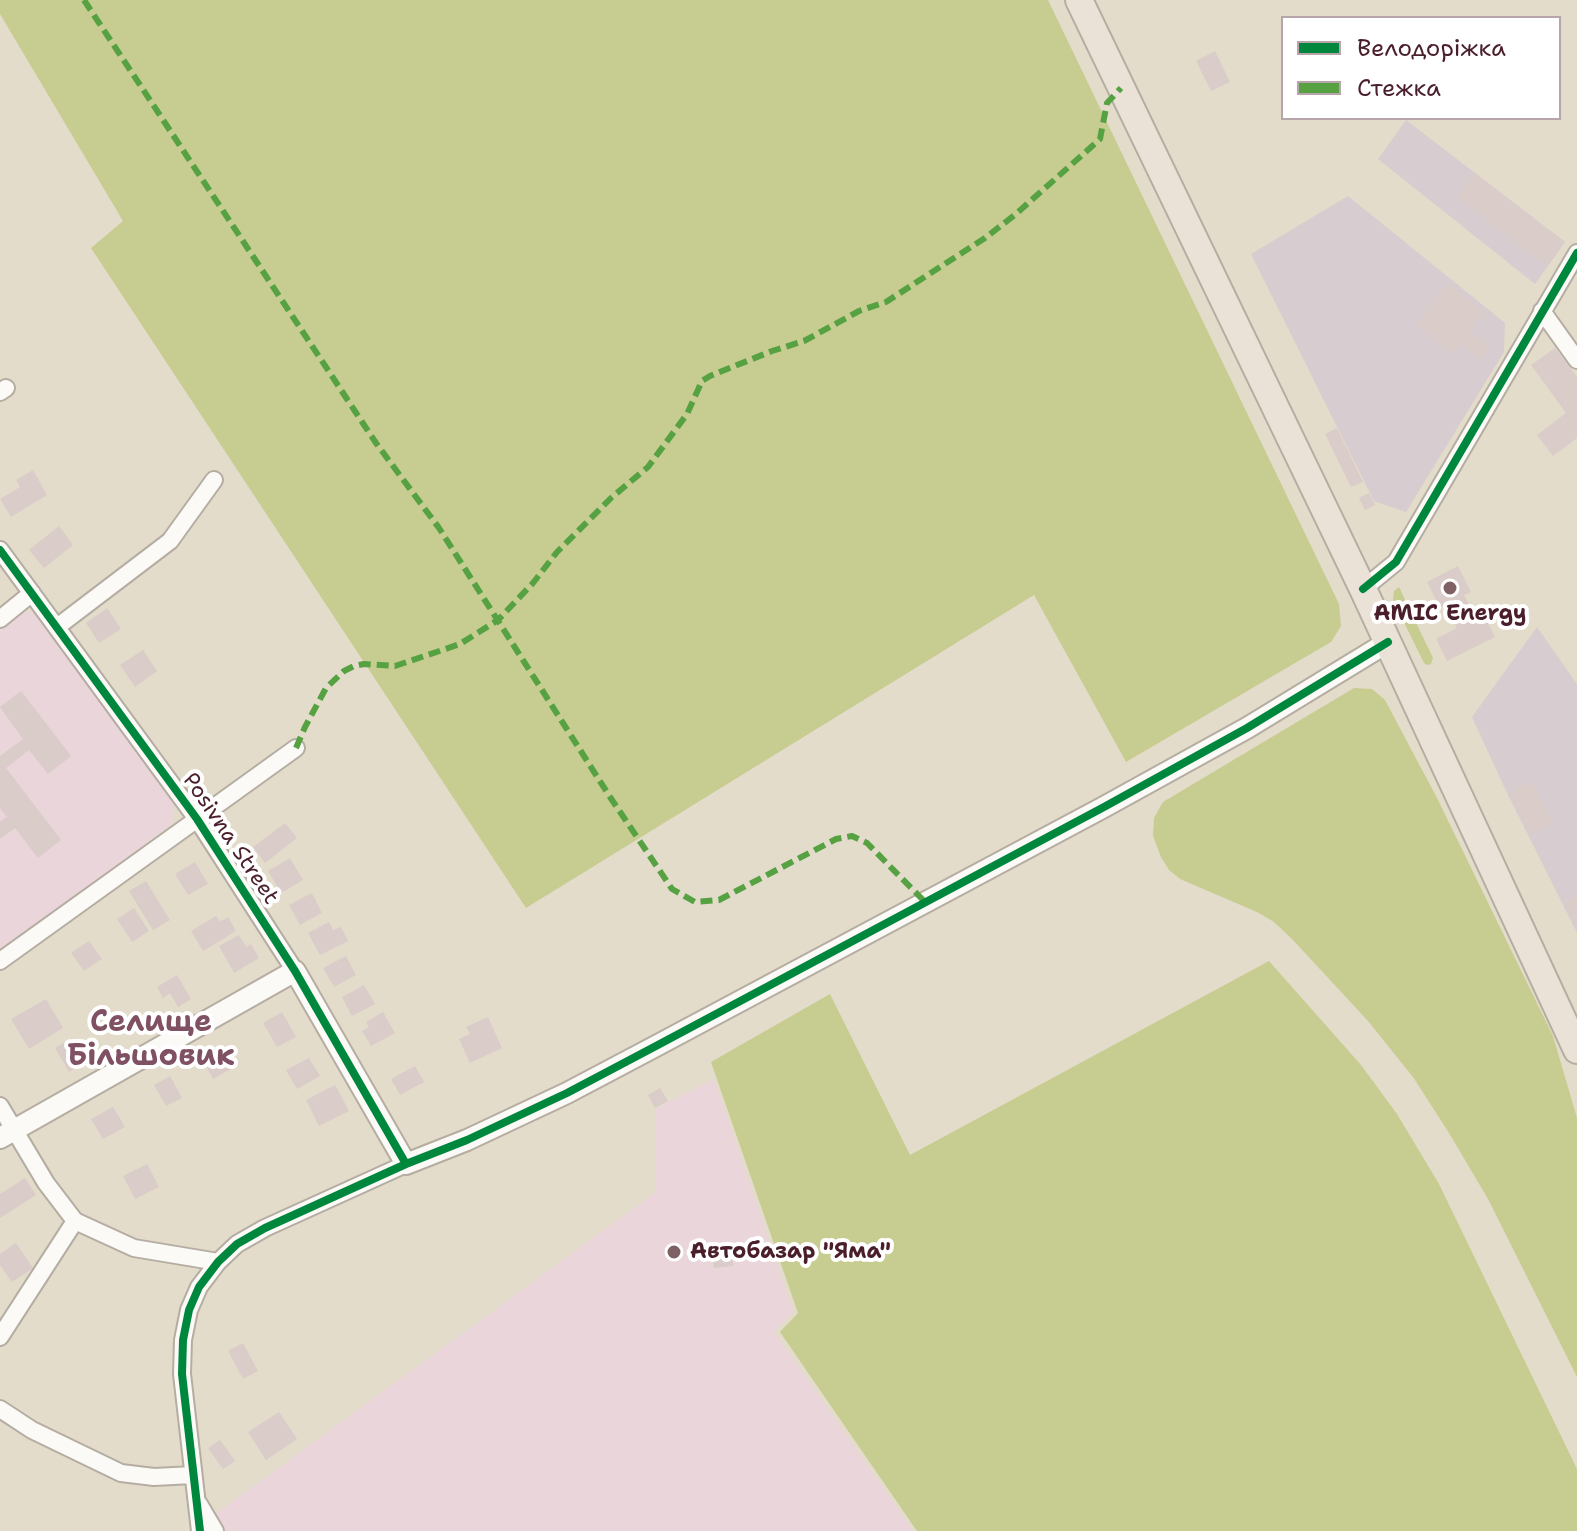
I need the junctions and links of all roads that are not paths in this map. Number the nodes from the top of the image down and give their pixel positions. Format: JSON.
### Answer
{"nodes":[{"id":1,"x":1079,"y":0,"type":"edge"},
{"id":2,"x":1577,"y":253,"type":"edge"},
{"id":3,"x":1542,"y":311,"type":"junction"},
{"id":4,"x":1577,"y":360,"type":"edge"},
{"id":5,"x":214,"y":480,"type":"dead end"},
{"id":6,"x":0,"y":550,"type":"edge"},
{"id":7,"x":1363,"y":589,"type":"junction"},
{"id":8,"x":32,"y":593,"type":"junction"},
{"id":9,"x":0,"y":619,"type":"edge"},
{"id":10,"x":57,"y":627,"type":"junction"},
{"id":11,"x":1388,"y":642,"type":"junction"},
{"id":12,"x":296,"y":748,"type":"dead end"},
{"id":13,"x":197,"y":819,"type":"junction"},
{"id":14,"x":0,"y":961,"type":"edge"},
{"id":15,"x":295,"y":971,"type":"junction"},
{"id":16,"x":1577,"y":1050,"type":"edge"},
{"id":17,"x":0,"y":1106,"type":"edge"},
{"id":18,"x":7,"y":1134,"type":"edge"},
{"id":19,"x":406,"y":1164,"type":"junction"},
{"id":20,"x":75,"y":1221,"type":"junction"},
{"id":21,"x":218,"y":1262,"type":"junction"},
{"id":22,"x":0,"y":1337,"type":"edge"},
{"id":23,"x":0,"y":1409,"type":"edge"},
{"id":24,"x":193,"y":1475,"type":"junction"},
{"id":25,"x":196,"y":1499,"type":"junction"},
{"id":26,"x":200,"y":1531,"type":"edge"},
{"id":27,"x":215,"y":1531,"type":"edge"}],
"edges":[{"from":1,"to":7,"type":"highway"},
{"from":2,"to":3,"type":"street"},
{"from":3,"to":4,"type":"street"},
{"from":3,"to":7,"type":"street"},
{"from":5,"to":10,"type":"street"},
{"from":6,"to":8,"type":"street","name":"Posivna Street"},
{"from":7,"to":11,"type":"highway"},
{"from":8,"to":9,"type":"street"},
{"from":8,"to":10,"type":"street","name":"Posivna Street"},
{"from":10,"to":13,"type":"street","name":"Posivna Street"},
{"from":11,"to":16,"type":"highway"},
{"from":11,"to":19,"type":"street"},
{"from":12,"to":13,"type":"street"},
{"from":13,"to":14,"type":"street"},
{"from":13,"to":15,"type":"street","name":"Posivna Street"},
{"from":15,"to":18,"type":"street"},
{"from":15,"to":19,"type":"street","name":"Posivna Street"},
{"from":17,"to":18,"type":"street"},
{"from":18,"to":20,"type":"street"},
{"from":19,"to":21,"type":"street"},
{"from":20,"to":21,"type":"street"},
{"from":20,"to":22,"type":"street"},
{"from":21,"to":24,"type":"street"},
{"from":23,"to":24,"type":"street"},
{"from":24,"to":25,"type":"street"},
{"from":25,"to":26,"type":"street"},
{"from":25,"to":27,"type":"street"}]}
